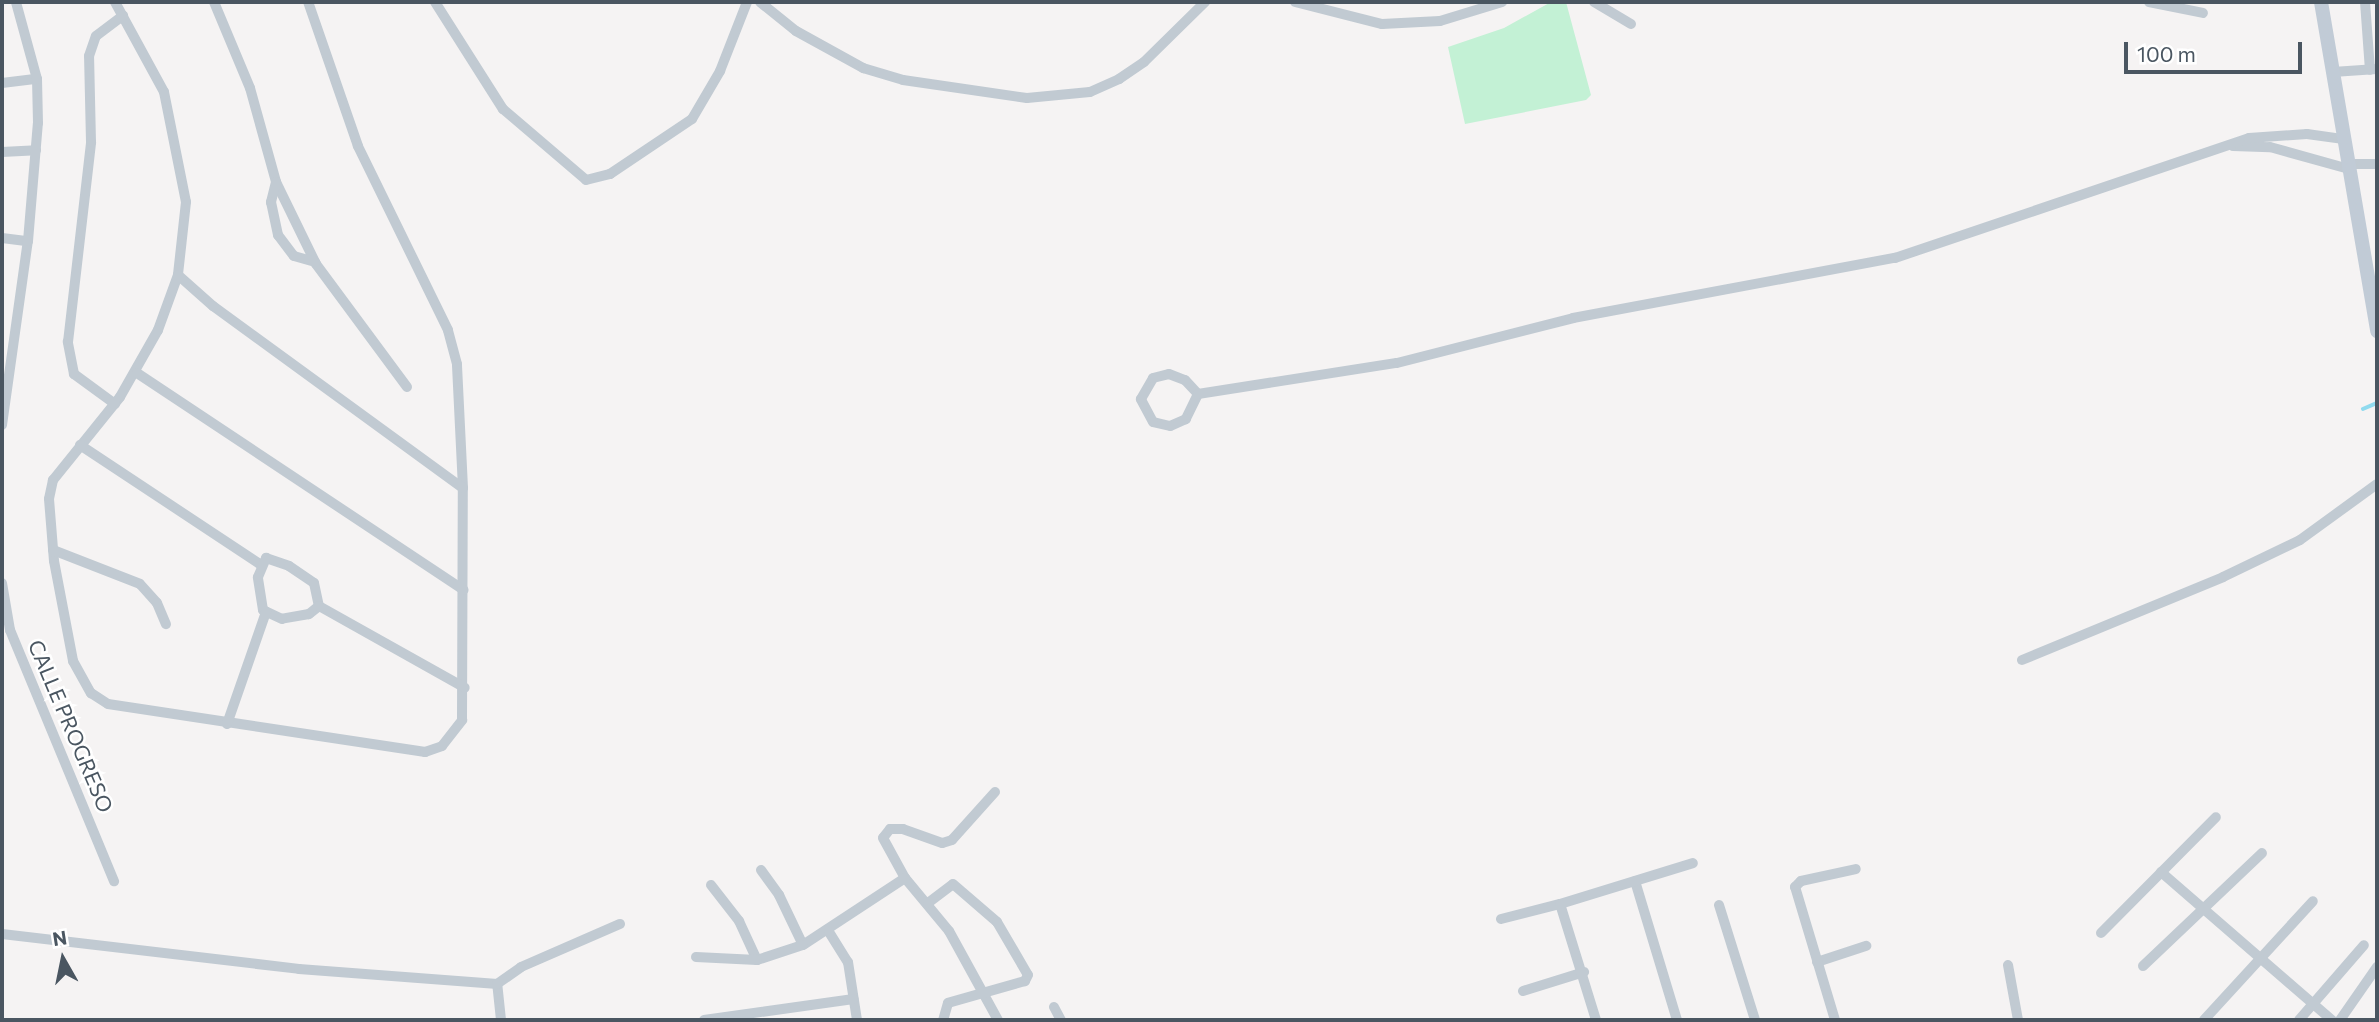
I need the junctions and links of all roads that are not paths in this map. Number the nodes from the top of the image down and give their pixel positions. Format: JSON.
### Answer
{"nodes":[{"id":1,"x":16,"y":2,"type":"edge"},
{"id":2,"x":115,"y":2,"type":"edge"},
{"id":3,"x":214,"y":2,"type":"edge"},
{"id":4,"x":308,"y":2,"type":"edge"},
{"id":5,"x":435,"y":2,"type":"edge"},
{"id":6,"x":747,"y":2,"type":"edge"},
{"id":7,"x":760,"y":2,"type":"edge"},
{"id":8,"x":1205,"y":2,"type":"edge"},
{"id":9,"x":1295,"y":2,"type":"edge"},
{"id":10,"x":1502,"y":2,"type":"edge"},
{"id":11,"x":1594,"y":2,"type":"edge"},
{"id":12,"x":2149,"y":2,"type":"edge"},
{"id":13,"x":2322,"y":2,"type":"edge"},
{"id":14,"x":2365,"y":2,"type":"edge"},
{"id":15,"x":2203,"y":13,"type":"dead end"},
{"id":16,"x":123,"y":16,"type":"junction"},
{"id":17,"x":1631,"y":24,"type":"dead end"},
{"id":18,"x":2374,"y":70,"type":"edge"},
{"id":19,"x":2333,"y":72,"type":"junction"},
{"id":20,"x":37,"y":79,"type":"junction"},
{"id":21,"x":2,"y":83,"type":"edge"},
{"id":22,"x":2301,"y":134,"type":"junction"},
{"id":23,"x":2344,"y":139,"type":"junction"},
{"id":24,"x":2219,"y":147,"type":"junction"},
{"id":25,"x":36,"y":150,"type":"junction"},
{"id":26,"x":2,"y":152,"type":"edge"},
{"id":27,"x":2297,"y":153,"type":"junction"},
{"id":28,"x":2377,"y":164,"type":"edge"},
{"id":29,"x":2349,"y":166,"type":"junction"},
{"id":30,"x":276,"y":181,"type":"junction"},
{"id":31,"x":2,"y":238,"type":"edge"},
{"id":32,"x":28,"y":241,"type":"junction"},
{"id":33,"x":315,"y":262,"type":"junction"},
{"id":34,"x":178,"y":275,"type":"junction"},
{"id":35,"x":2377,"y":329,"type":"edge"},
{"id":36,"x":137,"y":373,"type":"junction"},
{"id":37,"x":407,"y":387,"type":"dead end"},
{"id":38,"x":1198,"y":394,"type":"junction"},
{"id":39,"x":115,"y":404,"type":"junction"},
{"id":40,"x":2,"y":425,"type":"edge"},
{"id":41,"x":80,"y":445,"type":"junction"},
{"id":42,"x":2377,"y":484,"type":"edge"},
{"id":43,"x":463,"y":488,"type":"junction"},
{"id":44,"x":53,"y":550,"type":"junction"},
{"id":45,"x":260,"y":564,"type":"junction"},
{"id":46,"x":2,"y":583,"type":"edge"},
{"id":47,"x":463,"y":590,"type":"junction"},
{"id":48,"x":319,"y":606,"type":"junction"},
{"id":49,"x":266,"y":612,"type":"junction"},
{"id":50,"x":166,"y":624,"type":"dead end"},
{"id":51,"x":6,"y":630,"type":"edge"},
{"id":52,"x":2022,"y":660,"type":"dead end"},
{"id":53,"x":465,"y":688,"type":"junction"},
{"id":54,"x":227,"y":724,"type":"junction"},
{"id":55,"x":995,"y":792,"type":"dead end"},
{"id":56,"x":2216,"y":817,"type":"dead end"},
{"id":57,"x":2263,"y":853,"type":"dead end"},
{"id":58,"x":1693,"y":863,"type":"dead end"},
{"id":59,"x":1856,"y":869,"type":"dead end"},
{"id":60,"x":761,"y":870,"type":"dead end"},
{"id":61,"x":2161,"y":872,"type":"junction"},
{"id":62,"x":905,"y":878,"type":"junction"},
{"id":63,"x":114,"y":881,"type":"dead end"},
{"id":64,"x":1635,"y":881,"type":"junction"},
{"id":65,"x":710,"y":885,"type":"dead end"},
{"id":66,"x":2313,"y":901,"type":"dead end"},
{"id":67,"x":928,"y":903,"type":"junction"},
{"id":68,"x":1560,"y":904,"type":"junction"},
{"id":69,"x":1719,"y":905,"type":"dead end"},
{"id":70,"x":2201,"y":908,"type":"junction"},
{"id":71,"x":1501,"y":919,"type":"dead end"},
{"id":72,"x":620,"y":924,"type":"dead end"},
{"id":73,"x":829,"y":932,"type":"junction"},
{"id":74,"x":2101,"y":933,"type":"dead end"},
{"id":75,"x":2,"y":934,"type":"edge"},
{"id":76,"x":803,"y":945,"type":"junction"},
{"id":77,"x":1866,"y":946,"type":"dead end"},
{"id":78,"x":2364,"y":946,"type":"dead end"},
{"id":79,"x":696,"y":957,"type":"dead end"},
{"id":80,"x":2261,"y":959,"type":"junction"},
{"id":81,"x":757,"y":960,"type":"junction"},
{"id":82,"x":1817,"y":962,"type":"junction"},
{"id":83,"x":2008,"y":965,"type":"dead end"},
{"id":84,"x":2143,"y":965,"type":"dead end"},
{"id":85,"x":2377,"y":967,"type":"edge"},
{"id":86,"x":1584,"y":972,"type":"junction"},
{"id":87,"x":497,"y":984,"type":"junction"},
{"id":88,"x":1523,"y":991,"type":"dead end"},
{"id":89,"x":985,"y":993,"type":"junction"},
{"id":90,"x":854,"y":999,"type":"junction"},
{"id":91,"x":2312,"y":1004,"type":"junction"},
{"id":92,"x":1054,"y":1007,"type":"dead end"},
{"id":93,"x":501,"y":1020,"type":"edge"},
{"id":94,"x":705,"y":1020,"type":"edge"},
{"id":95,"x":857,"y":1020,"type":"edge"},
{"id":96,"x":943,"y":1020,"type":"edge"},
{"id":97,"x":998,"y":1020,"type":"edge"},
{"id":98,"x":1061,"y":1020,"type":"edge"},
{"id":99,"x":1596,"y":1020,"type":"edge"},
{"id":100,"x":1677,"y":1020,"type":"edge"},
{"id":101,"x":1755,"y":1020,"type":"edge"},
{"id":102,"x":1835,"y":1020,"type":"edge"},
{"id":103,"x":2018,"y":1020,"type":"edge"},
{"id":104,"x":2204,"y":1020,"type":"edge"},
{"id":105,"x":2299,"y":1020,"type":"edge"},
{"id":106,"x":2332,"y":1020,"type":"edge"},
{"id":107,"x":2340,"y":1020,"type":"edge"}],
"edges":[{"from":1,"to":20,"type":"street"},
{"from":2,"to":16,"type":"street"},
{"from":3,"to":30,"type":"street"},
{"from":4,"to":43,"type":"street"},
{"from":5,"to":6,"type":"street"},
{"from":7,"to":8,"type":"street"},
{"from":9,"to":10,"type":"street"},
{"from":11,"to":17,"type":"street"},
{"from":12,"to":15,"type":"street"},
{"from":13,"to":19,"type":"main road"},
{"from":14,"to":18,"type":"street"},
{"from":16,"to":34,"type":"street"},
{"from":16,"to":39,"type":"street"},
{"from":18,"to":19,"type":"street"},
{"from":19,"to":23,"type":"main road"},
{"from":20,"to":21,"type":"street"},
{"from":20,"to":25,"type":"street"},
{"from":22,"to":23,"type":"street"},
{"from":22,"to":24,"type":"street"},
{"from":22,"to":27,"type":"street"},
{"from":23,"to":29,"type":"main road"},
{"from":24,"to":27,"type":"street"},
{"from":24,"to":38,"type":"street"},
{"from":25,"to":26,"type":"street"},
{"from":25,"to":32,"type":"street"},
{"from":27,"to":29,"type":"street"},
{"from":28,"to":29,"type":"street"},
{"from":29,"to":35,"type":"main road"},
{"from":30,"to":33,"type":"street"},
{"from":30,"to":33,"type":"street"},
{"from":31,"to":32,"type":"street"},
{"from":32,"to":40,"type":"street"},
{"from":33,"to":37,"type":"street"},
{"from":34,"to":36,"type":"street"},
{"from":34,"to":43,"type":"street"},
{"from":36,"to":39,"type":"street"},
{"from":36,"to":47,"type":"street"},
{"from":38,"to":38,"type":"street"},
{"from":39,"to":41,"type":"street"},
{"from":41,"to":44,"type":"street"},
{"from":41,"to":45,"type":"street"},
{"from":42,"to":52,"type":"street"},
{"from":43,"to":47,"type":"street"},
{"from":44,"to":50,"type":"street"},
{"from":44,"to":54,"type":"street"},
{"from":45,"to":48,"type":"street"},
{"from":45,"to":49,"type":"street"},
{"from":46,"to":51,"type":"street","name":"CALLE PROGRESO"},
{"from":47,"to":53,"type":"street"},
{"from":48,"to":49,"type":"street"},
{"from":48,"to":53,"type":"street"},
{"from":49,"to":54,"type":"street"},
{"from":51,"to":63,"type":"street","name":"CALLE PROGRESO"},
{"from":53,"to":54,"type":"street"},
{"from":55,"to":62,"type":"street"},
{"from":56,"to":61,"type":"street"},
{"from":57,"to":70,"type":"street"},
{"from":58,"to":64,"type":"street"},
{"from":59,"to":82,"type":"street"},
{"from":60,"to":76,"type":"street"},
{"from":61,"to":70,"type":"street"},
{"from":61,"to":74,"type":"street"},
{"from":62,"to":67,"type":"street"},
{"from":62,"to":73,"type":"street"},
{"from":64,"to":68,"type":"street"},
{"from":64,"to":100,"type":"street"},
{"from":65,"to":81,"type":"street"},
{"from":66,"to":80,"type":"street"},
{"from":67,"to":89,"type":"street"},
{"from":67,"to":89,"type":"street"},
{"from":68,"to":71,"type":"street"},
{"from":68,"to":86,"type":"street"},
{"from":69,"to":101,"type":"street"},
{"from":70,"to":80,"type":"street"},
{"from":70,"to":84,"type":"street"},
{"from":72,"to":87,"type":"street"},
{"from":73,"to":76,"type":"street"},
{"from":73,"to":90,"type":"street"},
{"from":75,"to":87,"type":"street"},
{"from":76,"to":81,"type":"street"},
{"from":77,"to":82,"type":"street"},
{"from":78,"to":91,"type":"street"},
{"from":79,"to":81,"type":"street"},
{"from":80,"to":91,"type":"street"},
{"from":80,"to":104,"type":"street"},
{"from":82,"to":102,"type":"street"},
{"from":83,"to":103,"type":"street"},
{"from":85,"to":107,"type":"street"},
{"from":86,"to":88,"type":"street"},
{"from":86,"to":99,"type":"street"},
{"from":87,"to":93,"type":"street"},
{"from":89,"to":96,"type":"street"},
{"from":89,"to":97,"type":"street"},
{"from":90,"to":94,"type":"street"},
{"from":90,"to":95,"type":"street"},
{"from":91,"to":105,"type":"street"},
{"from":91,"to":106,"type":"street"},
{"from":92,"to":98,"type":"street"}]}
